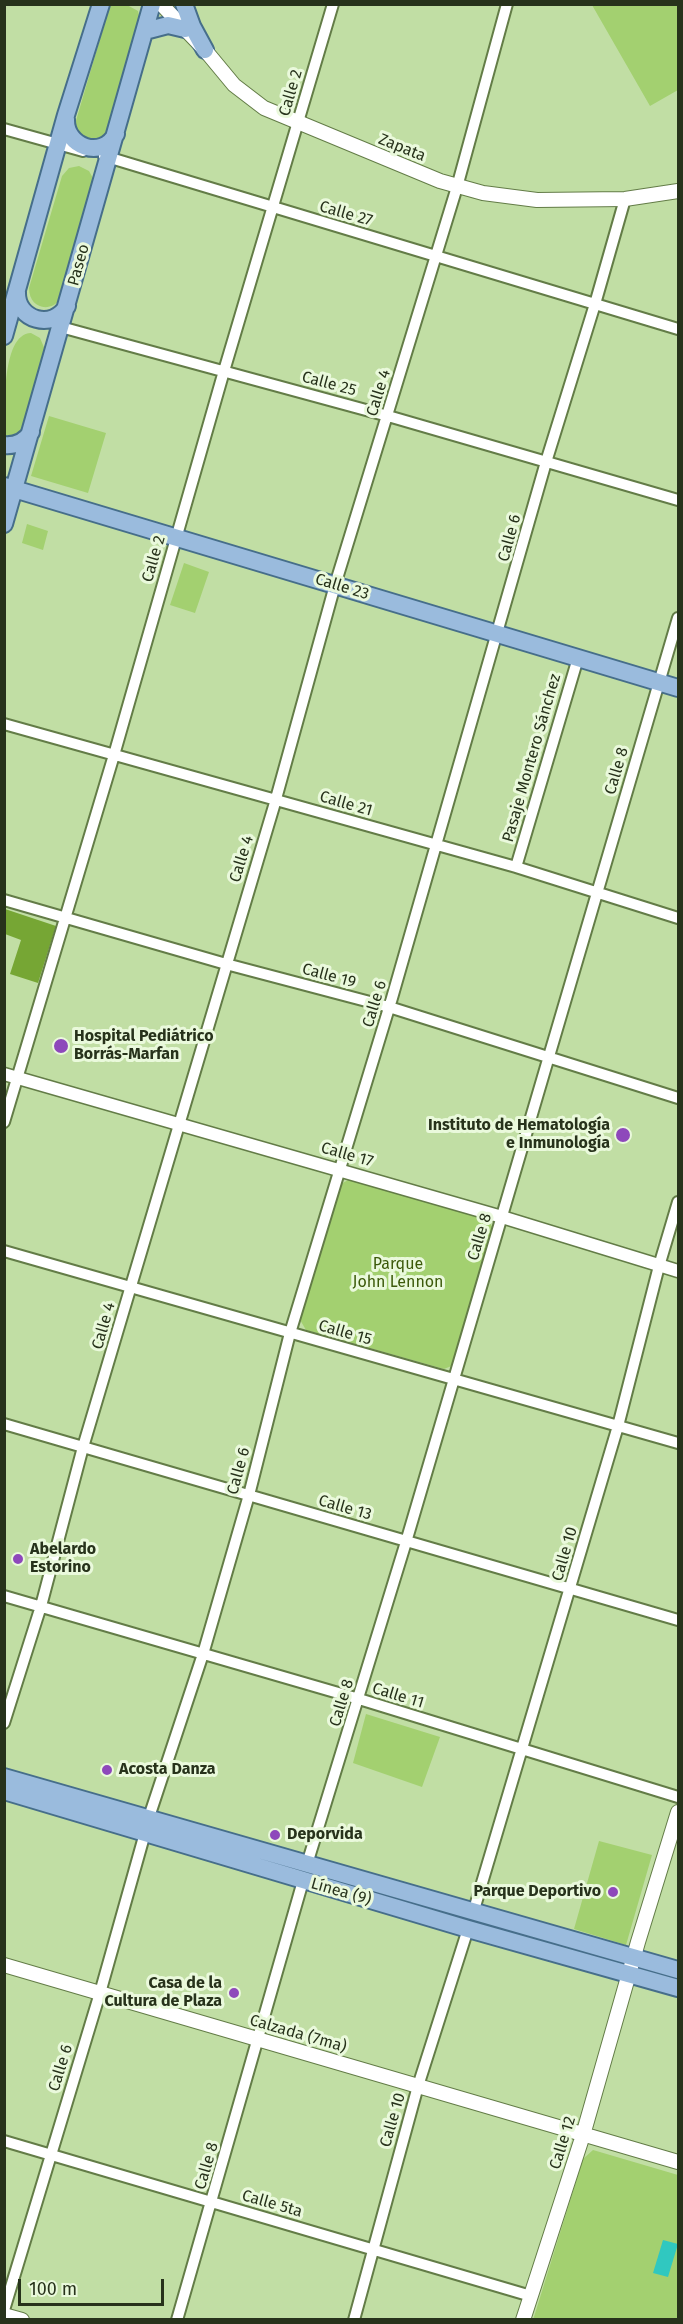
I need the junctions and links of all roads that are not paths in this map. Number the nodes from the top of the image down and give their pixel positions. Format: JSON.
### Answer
{"nodes":[{"id":1,"x":98,"y":4,"type":"edge"},
{"id":2,"x":153,"y":4,"type":"edge"},
{"id":3,"x":161,"y":4,"type":"edge"},
{"id":4,"x":184,"y":4,"type":"edge"},
{"id":5,"x":333,"y":4,"type":"edge"},
{"id":6,"x":507,"y":4,"type":"edge"},
{"id":7,"x":185,"y":29,"type":"junction"},
{"id":8,"x":145,"y":31,"type":"junction"},
{"id":9,"x":205,"y":50,"type":"junction"},
{"id":10,"x":66,"y":115,"type":"junction"},
{"id":11,"x":298,"y":123,"type":"junction"},
{"id":12,"x":4,"y":129,"type":"edge"},
{"id":13,"x":118,"y":129,"type":"junction"},
{"id":14,"x":58,"y":144,"type":"junction"},
{"id":15,"x":84,"y":151,"type":"junction"},
{"id":16,"x":110,"y":158,"type":"junction"},
{"id":17,"x":53,"y":164,"type":"junction"},
{"id":18,"x":104,"y":178,"type":"junction"},
{"id":19,"x":457,"y":187,"type":"junction"},
{"id":20,"x":678,"y":191,"type":"edge"},
{"id":21,"x":625,"y":199,"type":"junction"},
{"id":22,"x":273,"y":208,"type":"junction"},
{"id":23,"x":436,"y":256,"type":"junction"},
{"id":24,"x":17,"y":288,"type":"junction"},
{"id":25,"x":69,"y":303,"type":"junction"},
{"id":26,"x":595,"y":304,"type":"junction"},
{"id":27,"x":8,"y":311,"type":"edge"},
{"id":28,"x":36,"y":320,"type":"junction"},
{"id":29,"x":62,"y":327,"type":"junction"},
{"id":30,"x":678,"y":328,"type":"edge"},
{"id":31,"x":4,"y":337,"type":"edge"},
{"id":32,"x":55,"y":352,"type":"junction"},
{"id":33,"x":224,"y":371,"type":"junction"},
{"id":34,"x":388,"y":416,"type":"junction"},
{"id":35,"x":34,"y":428,"type":"junction"},
{"id":36,"x":4,"y":446,"type":"edge"},
{"id":37,"x":546,"y":462,"type":"junction"},
{"id":38,"x":10,"y":488,"type":"edge"},
{"id":39,"x":678,"y":500,"type":"edge"},
{"id":40,"x":4,"y":524,"type":"edge"},
{"id":41,"x":176,"y":538,"type":"junction"},
{"id":42,"x":335,"y":585,"type":"junction"},
{"id":43,"x":678,"y":618,"type":"edge"},
{"id":44,"x":498,"y":634,"type":"junction"},
{"id":45,"x":578,"y":658,"type":"junction"},
{"id":46,"x":660,"y":683,"type":"junction"},
{"id":47,"x":678,"y":688,"type":"edge"},
{"id":48,"x":4,"y":724,"type":"edge"},
{"id":49,"x":114,"y":755,"type":"junction"},
{"id":50,"x":275,"y":800,"type":"junction"},
{"id":51,"x":436,"y":845,"type":"junction"},
{"id":52,"x":516,"y":867,"type":"junction"},
{"id":53,"x":597,"y":894,"type":"junction"},
{"id":54,"x":4,"y":900,"type":"edge"},
{"id":55,"x":66,"y":918,"type":"junction"},
{"id":56,"x":678,"y":918,"type":"edge"},
{"id":57,"x":226,"y":964,"type":"junction"},
{"id":58,"x":389,"y":1007,"type":"junction"},
{"id":59,"x":548,"y":1058,"type":"junction"},
{"id":60,"x":4,"y":1074,"type":"edge"},
{"id":61,"x":17,"y":1078,"type":"junction"},
{"id":62,"x":678,"y":1098,"type":"edge"},
{"id":63,"x":4,"y":1122,"type":"edge"},
{"id":64,"x":179,"y":1124,"type":"junction"},
{"id":65,"x":340,"y":1170,"type":"junction"},
{"id":66,"x":678,"y":1202,"type":"edge"},
{"id":67,"x":502,"y":1217,"type":"junction"},
{"id":68,"x":4,"y":1251,"type":"edge"},
{"id":69,"x":659,"y":1266,"type":"junction"},
{"id":70,"x":678,"y":1271,"type":"edge"},
{"id":71,"x":131,"y":1287,"type":"junction"},
{"id":72,"x":290,"y":1333,"type":"junction"},
{"id":73,"x":454,"y":1379,"type":"junction"},
{"id":74,"x":4,"y":1424,"type":"edge"},
{"id":75,"x":618,"y":1426,"type":"junction"},
{"id":76,"x":678,"y":1443,"type":"edge"},
{"id":77,"x":84,"y":1447,"type":"junction"},
{"id":78,"x":249,"y":1495,"type":"junction"},
{"id":79,"x":406,"y":1542,"type":"junction"},
{"id":80,"x":571,"y":1588,"type":"junction"},
{"id":81,"x":4,"y":1596,"type":"edge"},
{"id":82,"x":40,"y":1606,"type":"junction"},
{"id":83,"x":678,"y":1620,"type":"edge"},
{"id":84,"x":203,"y":1654,"type":"junction"},
{"id":85,"x":359,"y":1699,"type":"junction"},
{"id":86,"x":4,"y":1723,"type":"edge"},
{"id":87,"x":521,"y":1750,"type":"junction"},
{"id":88,"x":4,"y":1777,"type":"edge"},
{"id":89,"x":4,"y":1791,"type":"edge"},
{"id":90,"x":678,"y":1797,"type":"edge"},
{"id":91,"x":678,"y":1812,"type":"edge"},
{"id":92,"x":147,"y":1825,"type":"junction"},
{"id":93,"x":307,"y":1864,"type":"junction"},
{"id":94,"x":303,"y":1881,"type":"junction"},
{"id":95,"x":474,"y":1913,"type":"junction"},
{"id":96,"x":468,"y":1929,"type":"junction"},
{"id":97,"x":634,"y":1958,"type":"junction"},
{"id":98,"x":4,"y":1965,"type":"edge"},
{"id":99,"x":678,"y":1970,"type":"edge"},
{"id":100,"x":629,"y":1974,"type":"junction"},
{"id":101,"x":678,"y":1988,"type":"edge"},
{"id":102,"x":100,"y":1993,"type":"junction"},
{"id":103,"x":258,"y":2040,"type":"junction"},
{"id":104,"x":418,"y":2086,"type":"junction"},
{"id":105,"x":583,"y":2135,"type":"junction"},
{"id":106,"x":4,"y":2141,"type":"edge"},
{"id":107,"x":51,"y":2155,"type":"junction"},
{"id":108,"x":678,"y":2162,"type":"edge"},
{"id":109,"x":212,"y":2202,"type":"junction"},
{"id":110,"x":373,"y":2250,"type":"junction"},
{"id":111,"x":531,"y":2296,"type":"junction"},
{"id":112,"x":4,"y":2313,"type":"edge"},
{"id":113,"x":22,"y":2319,"type":"edge"},
{"id":114,"x":177,"y":2319,"type":"edge"},
{"id":115,"x":354,"y":2319,"type":"edge"},
{"id":116,"x":524,"y":2319,"type":"edge"}],
"edges":[{"from":1,"to":10,"type":"main road"},
{"from":2,"to":8,"type":"main road","name":"Paseo"},
{"from":3,"to":7,"type":"main road","name":"Zapata"},
{"from":4,"to":9,"type":"main road"},
{"from":5,"to":11,"type":"street","name":"Calle 2"},
{"from":6,"to":19,"type":"street","name":"Calle 4"},
{"from":7,"to":8,"type":"main road"},
{"from":7,"to":9,"type":"main road","name":"Zapata"},
{"from":8,"to":13,"type":"main road","name":"Paseo"},
{"from":9,"to":11,"type":"main road","name":"Zapata"},
{"from":10,"to":13,"type":"main road"},
{"from":10,"to":14,"type":"main road"},
{"from":11,"to":19,"type":"main road","name":"Zapata"},
{"from":11,"to":22,"type":"street","name":"Calle 2"},
{"from":12,"to":14,"type":"street","name":"Calle 27"},
{"from":13,"to":16,"type":"main road","name":"Paseo"},
{"from":14,"to":15,"type":"street","name":"Calle 27"},
{"from":14,"to":17,"type":"main road"},
{"from":15,"to":16,"type":"street","name":"Calle 27"},
{"from":15,"to":17,"type":"main road"},
{"from":15,"to":18,"type":"main road"},
{"from":16,"to":18,"type":"main road","name":"Paseo"},
{"from":16,"to":22,"type":"street","name":"Calle 27"},
{"from":17,"to":24,"type":"main road"},
{"from":18,"to":25,"type":"main road","name":"Paseo"},
{"from":19,"to":21,"type":"main road","name":"Zapata"},
{"from":19,"to":23,"type":"street","name":"Calle 4"},
{"from":20,"to":21,"type":"main road","name":"Zapata"},
{"from":21,"to":26,"type":"street","name":"Calle 6"},
{"from":22,"to":23,"type":"street","name":"Calle 27"},
{"from":22,"to":33,"type":"street","name":"Calle 2"},
{"from":23,"to":26,"type":"street","name":"Calle 27"},
{"from":23,"to":34,"type":"street","name":"Calle 4"},
{"from":24,"to":27,"type":"main road"},
{"from":24,"to":28,"type":"main road"},
{"from":25,"to":28,"type":"main road"},
{"from":25,"to":29,"type":"main road","name":"Paseo"},
{"from":26,"to":30,"type":"street","name":"Calle 27"},
{"from":26,"to":37,"type":"street","name":"Calle 6"},
{"from":27,"to":28,"type":"street","name":"Calle 25"},
{"from":27,"to":31,"type":"main road"},
{"from":28,"to":29,"type":"street","name":"Calle 25"},
{"from":29,"to":32,"type":"main road","name":"Paseo"},
{"from":29,"to":33,"type":"street","name":"Calle 25"},
{"from":31,"to":32,"type":"main road"},
{"from":32,"to":35,"type":"main road","name":"Paseo"},
{"from":33,"to":34,"type":"street","name":"Calle 25"},
{"from":33,"to":41,"type":"street","name":"Calle 2"},
{"from":34,"to":37,"type":"street","name":"Calle 25"},
{"from":34,"to":42,"type":"street","name":"Calle 4"},
{"from":35,"to":36,"type":"main road"},
{"from":35,"to":38,"type":"main road","name":"Paseo"},
{"from":37,"to":39,"type":"street","name":"Calle 25"},
{"from":37,"to":44,"type":"street","name":"Calle 6"},
{"from":38,"to":40,"type":"main road","name":"Paseo"},
{"from":38,"to":41,"type":"main road","name":"Calle 23"},
{"from":41,"to":42,"type":"main road","name":"Calle 23"},
{"from":41,"to":49,"type":"street","name":"Calle 2"},
{"from":42,"to":44,"type":"main road","name":"Calle 23"},
{"from":42,"to":50,"type":"street","name":"Calle 4"},
{"from":43,"to":46,"type":"street","name":"Calle 8"},
{"from":44,"to":45,"type":"main road","name":"Calle 23"},
{"from":44,"to":51,"type":"street","name":"Calle 6"},
{"from":45,"to":46,"type":"main road","name":"Calle 23"},
{"from":45,"to":52,"type":"street","name":"Pasaje Montero Sánchez"},
{"from":46,"to":47,"type":"main road","name":"Calle 23"},
{"from":46,"to":53,"type":"street","name":"Calle 8"},
{"from":48,"to":49,"type":"street","name":"Calle 21"},
{"from":49,"to":50,"type":"street","name":"Calle 21"},
{"from":49,"to":55,"type":"street","name":"Calle 2"},
{"from":50,"to":51,"type":"street","name":"Calle 21"},
{"from":50,"to":57,"type":"street","name":"Calle 4"},
{"from":51,"to":52,"type":"street","name":"Calle 21"},
{"from":51,"to":58,"type":"street","name":"Calle 6"},
{"from":52,"to":53,"type":"street","name":"Calle 21"},
{"from":53,"to":56,"type":"street","name":"Calle 21"},
{"from":53,"to":59,"type":"street","name":"Calle 8"},
{"from":54,"to":55,"type":"street","name":"Calle 19"},
{"from":55,"to":57,"type":"street","name":"Calle 19"},
{"from":55,"to":61,"type":"street","name":"Calle 2"},
{"from":57,"to":58,"type":"street","name":"Calle 19"},
{"from":57,"to":64,"type":"street","name":"Calle 4"},
{"from":58,"to":59,"type":"street","name":"Calle 19"},
{"from":58,"to":65,"type":"street","name":"Calle 6"},
{"from":59,"to":62,"type":"street","name":"Calle 19"},
{"from":59,"to":67,"type":"street","name":"Calle 8"},
{"from":60,"to":61,"type":"street","name":"Calle 17"},
{"from":61,"to":63,"type":"street","name":"Calle 2"},
{"from":61,"to":64,"type":"street","name":"Calle 17"},
{"from":64,"to":65,"type":"street","name":"Calle 17"},
{"from":64,"to":71,"type":"street","name":"Calle 4"},
{"from":65,"to":67,"type":"street","name":"Calle 17"},
{"from":65,"to":72,"type":"street","name":"Calle 6"},
{"from":66,"to":69,"type":"street","name":"Calle 10"},
{"from":67,"to":69,"type":"street","name":"Calle 17"},
{"from":67,"to":73,"type":"street","name":"Calle 8"},
{"from":68,"to":71,"type":"street","name":"Calle 15"},
{"from":69,"to":70,"type":"street","name":"Calle 17"},
{"from":69,"to":75,"type":"street","name":"Calle 10"},
{"from":71,"to":72,"type":"street","name":"Calle 15"},
{"from":71,"to":77,"type":"street","name":"Calle 4"},
{"from":72,"to":73,"type":"street","name":"Calle 15"},
{"from":72,"to":78,"type":"street","name":"Calle 6"},
{"from":73,"to":75,"type":"street","name":"Calle 15"},
{"from":73,"to":79,"type":"street","name":"Calle 8"},
{"from":74,"to":77,"type":"street","name":"Calle 13"},
{"from":75,"to":76,"type":"street","name":"Calle 15"},
{"from":75,"to":80,"type":"street","name":"Calle 10"},
{"from":77,"to":78,"type":"street","name":"Calle 13"},
{"from":77,"to":82,"type":"street","name":"Calle 4"},
{"from":78,"to":79,"type":"street","name":"Calle 13"},
{"from":78,"to":84,"type":"street","name":"Calle 6"},
{"from":79,"to":80,"type":"street","name":"Calle 13"},
{"from":79,"to":85,"type":"street","name":"Calle 8"},
{"from":80,"to":83,"type":"street","name":"Calle 13"},
{"from":80,"to":87,"type":"street","name":"Calle 10"},
{"from":81,"to":82,"type":"street","name":"Calle 11"},
{"from":82,"to":84,"type":"street","name":"Calle 11"},
{"from":82,"to":86,"type":"street","name":"Calle 4"},
{"from":84,"to":85,"type":"street","name":"Calle 11"},
{"from":84,"to":92,"type":"street","name":"Calle 6"},
{"from":85,"to":87,"type":"street","name":"Calle 11"},
{"from":85,"to":93,"type":"street","name":"Calle 8"},
{"from":87,"to":90,"type":"street","name":"Calle 11"},
{"from":87,"to":95,"type":"street","name":"Calle 10"},
{"from":88,"to":92,"type":"main road","name":"Línea (9)"},
{"from":89,"to":92,"type":"main road","name":"Línea (9)"},
{"from":91,"to":97,"type":"main road"},
{"from":92,"to":93,"type":"main road","name":"Línea (9)"},
{"from":92,"to":94,"type":"main road","name":"Línea (9)"},
{"from":92,"to":102,"type":"street","name":"Calle 6"},
{"from":93,"to":95,"type":"main road","name":"Línea (9)"},
{"from":94,"to":96,"type":"main road","name":"Línea (9)"},
{"from":94,"to":103,"type":"street","name":"Calle 8"},
{"from":95,"to":97,"type":"main road","name":"Línea (9)"},
{"from":96,"to":100,"type":"main road","name":"Línea (9)"},
{"from":96,"to":104,"type":"street","name":"Calle 10"},
{"from":97,"to":99,"type":"main road","name":"Línea (9)"},
{"from":97,"to":100,"type":"main road","name":"Calle 12"},
{"from":98,"to":102,"type":"main road","name":"Calzada (7ma)"},
{"from":100,"to":101,"type":"main road","name":"Línea (9)"},
{"from":100,"to":105,"type":"main road","name":"Calle 12"},
{"from":102,"to":103,"type":"main road","name":"Calzada (7ma)"},
{"from":102,"to":107,"type":"street","name":"Calle 6"},
{"from":103,"to":104,"type":"main road","name":"Calzada (7ma)"},
{"from":103,"to":109,"type":"street","name":"Calle 8"},
{"from":104,"to":105,"type":"main road","name":"Calzada (7ma)"},
{"from":104,"to":110,"type":"street","name":"Calle 10"},
{"from":105,"to":108,"type":"main road","name":"Calzada (7ma)"},
{"from":105,"to":111,"type":"main road","name":"Calle 12"},
{"from":106,"to":107,"type":"street","name":"Calle 5ta"},
{"from":107,"to":109,"type":"street","name":"Calle 5ta"},
{"from":107,"to":112,"type":"street","name":"Calle 6"},
{"from":109,"to":110,"type":"street","name":"Calle 5ta"},
{"from":109,"to":114,"type":"street","name":"Calle 8"},
{"from":110,"to":111,"type":"street","name":"Calle 5ta"},
{"from":110,"to":115,"type":"street","name":"Calle 10"},
{"from":111,"to":116,"type":"main road","name":"Calle 12"},
{"from":112,"to":113,"type":"main road"}]}
